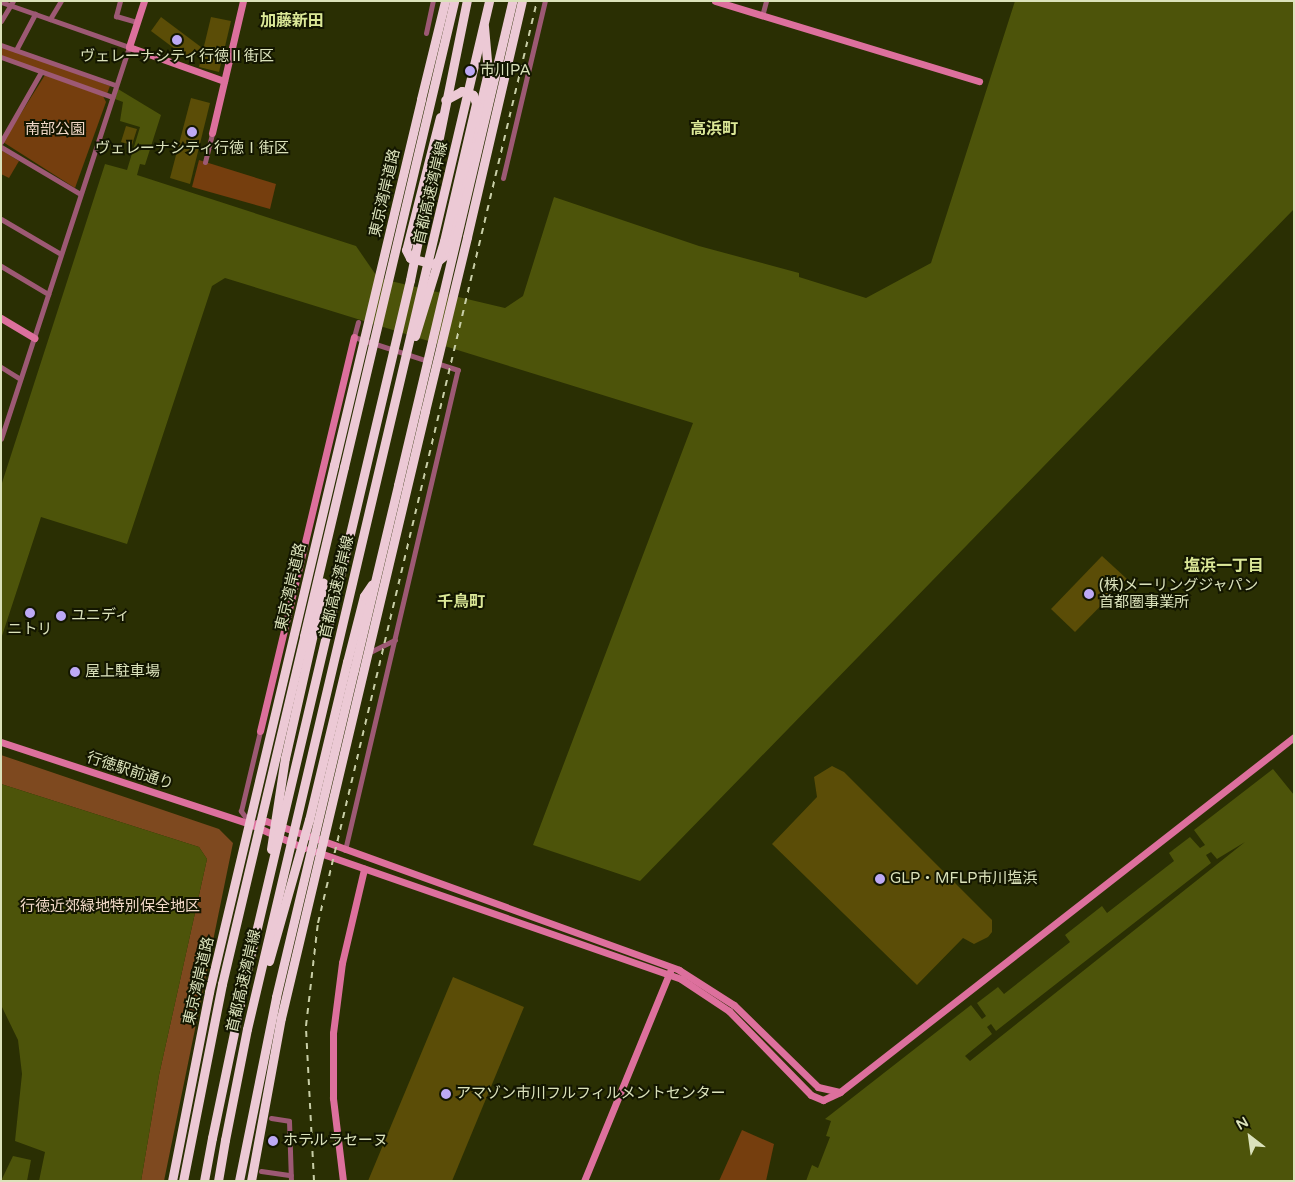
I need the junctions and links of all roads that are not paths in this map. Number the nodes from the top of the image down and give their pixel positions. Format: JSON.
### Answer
{"nodes":[{"id":1,"x":60,"y":1,"type":"edge"},
{"id":2,"x":120,"y":1,"type":"edge"},
{"id":3,"x":144,"y":1,"type":"edge"},
{"id":4,"x":243,"y":1,"type":"edge"},
{"id":5,"x":433,"y":1,"type":"edge"},
{"id":6,"x":445,"y":1,"type":"edge"},
{"id":7,"x":454,"y":1,"type":"edge"},
{"id":8,"x":468,"y":1,"type":"edge"},
{"id":9,"x":489,"y":1,"type":"edge"},
{"id":10,"x":512,"y":1,"type":"edge"},
{"id":11,"x":522,"y":1,"type":"edge"},
{"id":12,"x":545,"y":1,"type":"edge"},
{"id":13,"x":714,"y":1,"type":"edge"},
{"id":14,"x":766,"y":1,"type":"edge"},
{"id":15,"x":1,"y":2,"type":"edge"},
{"id":16,"x":12,"y":3,"type":"edge"},
{"id":17,"x":35,"y":14,"type":"junction"},
{"id":18,"x":762,"y":16,"type":"junction"},
{"id":19,"x":50,"y":19,"type":"junction"},
{"id":20,"x":1,"y":21,"type":"edge"},
{"id":21,"x":137,"y":22,"type":"junction"},
{"id":22,"x":484,"y":26,"type":"junction"},
{"id":23,"x":426,"y":33,"type":"dead end"},
{"id":24,"x":1,"y":45,"type":"edge"},
{"id":25,"x":129,"y":48,"type":"junction"},
{"id":26,"x":16,"y":50,"type":"junction"},
{"id":27,"x":1,"y":57,"type":"edge"},
{"id":28,"x":41,"y":72,"type":"junction"},
{"id":29,"x":224,"y":81,"type":"junction"},
{"id":30,"x":979,"y":81,"type":"dead end"},
{"id":31,"x":115,"y":86,"type":"junction"},
{"id":32,"x":112,"y":98,"type":"junction"},
{"id":33,"x":212,"y":134,"type":"joint"},
{"id":34,"x":1,"y":142,"type":"edge"},
{"id":35,"x":1,"y":147,"type":"edge"},
{"id":36,"x":205,"y":162,"type":"dead end"},
{"id":37,"x":503,"y":178,"type":"dead end"},
{"id":38,"x":80,"y":194,"type":"junction"},
{"id":39,"x":398,"y":203,"type":"junction"},
{"id":40,"x":1,"y":219,"type":"edge"},
{"id":41,"x":466,"y":237,"type":"junction"},
{"id":42,"x":60,"y":254,"type":"junction"},
{"id":43,"x":1,"y":266,"type":"edge"},
{"id":44,"x":48,"y":294,"type":"junction"},
{"id":45,"x":1,"y":318,"type":"edge"},
{"id":46,"x":358,"y":322,"type":"dead end"},
{"id":47,"x":354,"y":337,"type":"junction"},
{"id":48,"x":34,"y":338,"type":"junction"},
{"id":49,"x":374,"y":344,"type":"junction"},
{"id":50,"x":407,"y":352,"type":"junction"},
{"id":51,"x":1,"y":367,"type":"edge"},
{"id":52,"x":20,"y":379,"type":"junction"},
{"id":53,"x":420,"y":390,"type":"junction"},
{"id":54,"x":1,"y":416,"type":"edge"},
{"id":55,"x":8,"y":420,"type":"junction"},
{"id":56,"x":1,"y":439,"type":"edge"},
{"id":57,"x":402,"y":486,"type":"junction"},
{"id":58,"x":337,"y":497,"type":"junction"},
{"id":59,"x":374,"y":582,"type":"junction"},
{"id":60,"x":394,"y":640,"type":"junction"},
{"id":61,"x":367,"y":654,"type":"junction"},
{"id":62,"x":260,"y":731,"type":"joint"},
{"id":63,"x":1294,"y":737,"type":"edge"},
{"id":64,"x":1,"y":742,"type":"edge"},
{"id":65,"x":250,"y":824,"type":"junction"},
{"id":66,"x":323,"y":841,"type":"junction"},
{"id":67,"x":345,"y":850,"type":"junction"},
{"id":68,"x":320,"y":853,"type":"junction"},
{"id":69,"x":272,"y":865,"type":"junction"},
{"id":70,"x":364,"y":869,"type":"junction"},
{"id":71,"x":415,"y":876,"type":"junction"},
{"id":72,"x":412,"y":885,"type":"junction"},
{"id":73,"x":473,"y":895,"type":"junction"},
{"id":74,"x":470,"y":905,"type":"junction"},
{"id":75,"x":563,"y":926,"type":"junction"},
{"id":76,"x":560,"y":935,"type":"junction"},
{"id":77,"x":605,"y":941,"type":"junction"},
{"id":78,"x":602,"y":950,"type":"junction"},
{"id":79,"x":630,"y":955,"type":"junction"},
{"id":80,"x":670,"y":970,"type":"junction"},
{"id":81,"x":247,"y":1029,"type":"junction"},
{"id":82,"x":805,"y":1075,"type":"junction"},
{"id":83,"x":798,"y":1082,"type":"junction"},
{"id":84,"x":840,"y":1092,"type":"junction"},
{"id":85,"x":270,"y":1118,"type":"dead end"},
{"id":86,"x":261,"y":1171,"type":"dead end"},
{"id":87,"x":291,"y":1178,"type":"edge"},
{"id":88,"x":172,"y":1181,"type":"edge"},
{"id":89,"x":183,"y":1181,"type":"edge"},
{"id":90,"x":204,"y":1181,"type":"edge"},
{"id":91,"x":218,"y":1181,"type":"edge"},
{"id":92,"x":239,"y":1181,"type":"edge"},
{"id":93,"x":251,"y":1181,"type":"edge"},
{"id":94,"x":343,"y":1181,"type":"edge"},
{"id":95,"x":584,"y":1181,"type":"edge"}],
"edges":[{"from":1,"to":19,"type":"street"},
{"from":2,"to":21,"type":"street"},
{"from":3,"to":21,"type":"street"},
{"from":4,"to":29,"type":"street"},
{"from":5,"to":23,"type":"street"},
{"from":6,"to":39,"type":"highway","name":"東京湾岸道路","bridge":true},
{"from":7,"to":49,"type":"highway","name":"東京湾岸道路","bridge":true},
{"from":8,"to":69,"type":"highway","name":"首都高速湾岸線","bridge":true},
{"from":9,"to":22,"type":"highway","name":"首都高速湾岸線","bridge":true},
{"from":10,"to":53,"type":"highway","bridge":true},
{"from":11,"to":41,"type":"highway"},
{"from":12,"to":37,"type":"street"},
{"from":13,"to":18,"type":"street"},
{"from":14,"to":18,"type":"street"},
{"from":15,"to":16,"type":"street"},
{"from":16,"to":17,"type":"street"},
{"from":16,"to":20,"type":"street"},
{"from":17,"to":19,"type":"street"},
{"from":17,"to":26,"type":"street"},
{"from":18,"to":30,"type":"street"},
{"from":19,"to":25,"type":"street"},
{"from":21,"to":25,"type":"street"},
{"from":22,"to":50,"type":"highway","name":"首都高速湾岸線","bridge":true},
{"from":22,"to":50,"type":"highway","bridge":true},
{"from":24,"to":26,"type":"street"},
{"from":25,"to":29,"type":"street"},
{"from":25,"to":31,"type":"street"},
{"from":26,"to":31,"type":"street"},
{"from":27,"to":28,"type":"street"},
{"from":28,"to":32,"type":"street"},
{"from":28,"to":34,"type":"street"},
{"from":29,"to":33,"type":"street"},
{"from":31,"to":32,"type":"street"},
{"from":32,"to":38,"type":"street"},
{"from":33,"to":36,"type":"street"},
{"from":35,"to":38,"type":"street"},
{"from":38,"to":42,"type":"street"},
{"from":39,"to":49,"type":"highway","bridge":true},
{"from":39,"to":65,"type":"highway","name":"東京湾岸道路","bridge":true},
{"from":40,"to":42,"type":"street"},
{"from":41,"to":53,"type":"highway","bridge":true},
{"from":41,"to":57,"type":"highway","bridge":true},
{"from":42,"to":44,"type":"street"},
{"from":43,"to":44,"type":"street"},
{"from":44,"to":48,"type":"street"},
{"from":45,"to":48,"type":"street"},
{"from":46,"to":47,"type":"street"},
{"from":47,"to":60,"type":"street"},
{"from":47,"to":62,"type":"street"},
{"from":48,"to":52,"type":"street"},
{"from":49,"to":58,"type":"highway","name":"東京湾岸道路","bridge":true},
{"from":50,"to":81,"type":"highway","name":"首都高速湾岸線","bridge":true},
{"from":51,"to":52,"type":"street"},
{"from":52,"to":55,"type":"street"},
{"from":53,"to":57,"type":"highway","bridge":true},
{"from":54,"to":55,"type":"street"},
{"from":55,"to":56,"type":"street"},
{"from":57,"to":59,"type":"highway"},
{"from":57,"to":61,"type":"highway"},
{"from":58,"to":69,"type":"highway","bridge":true},
{"from":58,"to":89,"type":"highway","name":"東京湾岸道路","bridge":true},
{"from":59,"to":81,"type":"highway","bridge":true},
{"from":59,"to":92,"type":"highway","bridge":true},
{"from":60,"to":61,"type":"street"},
{"from":60,"to":67,"type":"street"},
{"from":61,"to":66,"type":"highway"},
{"from":62,"to":65,"type":"street"},
{"from":63,"to":84,"type":"street"},
{"from":64,"to":65,"type":"street","name":"行徳駅前通り"},
{"from":65,"to":66,"type":"street"},
{"from":65,"to":68,"type":"street"},
{"from":65,"to":88,"type":"highway","name":"東京湾岸道路"},
{"from":66,"to":67,"type":"street"},
{"from":66,"to":68,"type":"highway"},
{"from":67,"to":71,"type":"street"},
{"from":68,"to":70,"type":"street"},
{"from":68,"to":93,"type":"highway"},
{"from":69,"to":90,"type":"highway","name":"首都高速湾岸線","bridge":true},
{"from":70,"to":72,"type":"street"},
{"from":70,"to":94,"type":"street"},
{"from":71,"to":72,"type":"street"},
{"from":71,"to":73,"type":"street"},
{"from":72,"to":74,"type":"street"},
{"from":73,"to":74,"type":"street"},
{"from":73,"to":75,"type":"street"},
{"from":74,"to":76,"type":"street"},
{"from":75,"to":76,"type":"street"},
{"from":75,"to":77,"type":"street"},
{"from":76,"to":78,"type":"street"},
{"from":77,"to":78,"type":"street"},
{"from":77,"to":79,"type":"street"},
{"from":78,"to":79,"type":"street"},
{"from":79,"to":80,"type":"street"},
{"from":80,"to":82,"type":"street"},
{"from":80,"to":83,"type":"street"},
{"from":80,"to":95,"type":"street"},
{"from":81,"to":91,"type":"highway","name":"首都高速湾岸線","bridge":true},
{"from":82,"to":83,"type":"street"},
{"from":82,"to":84,"type":"street"},
{"from":83,"to":84,"type":"street"},
{"from":85,"to":87,"type":"street"},
{"from":86,"to":87,"type":"street"}]}
